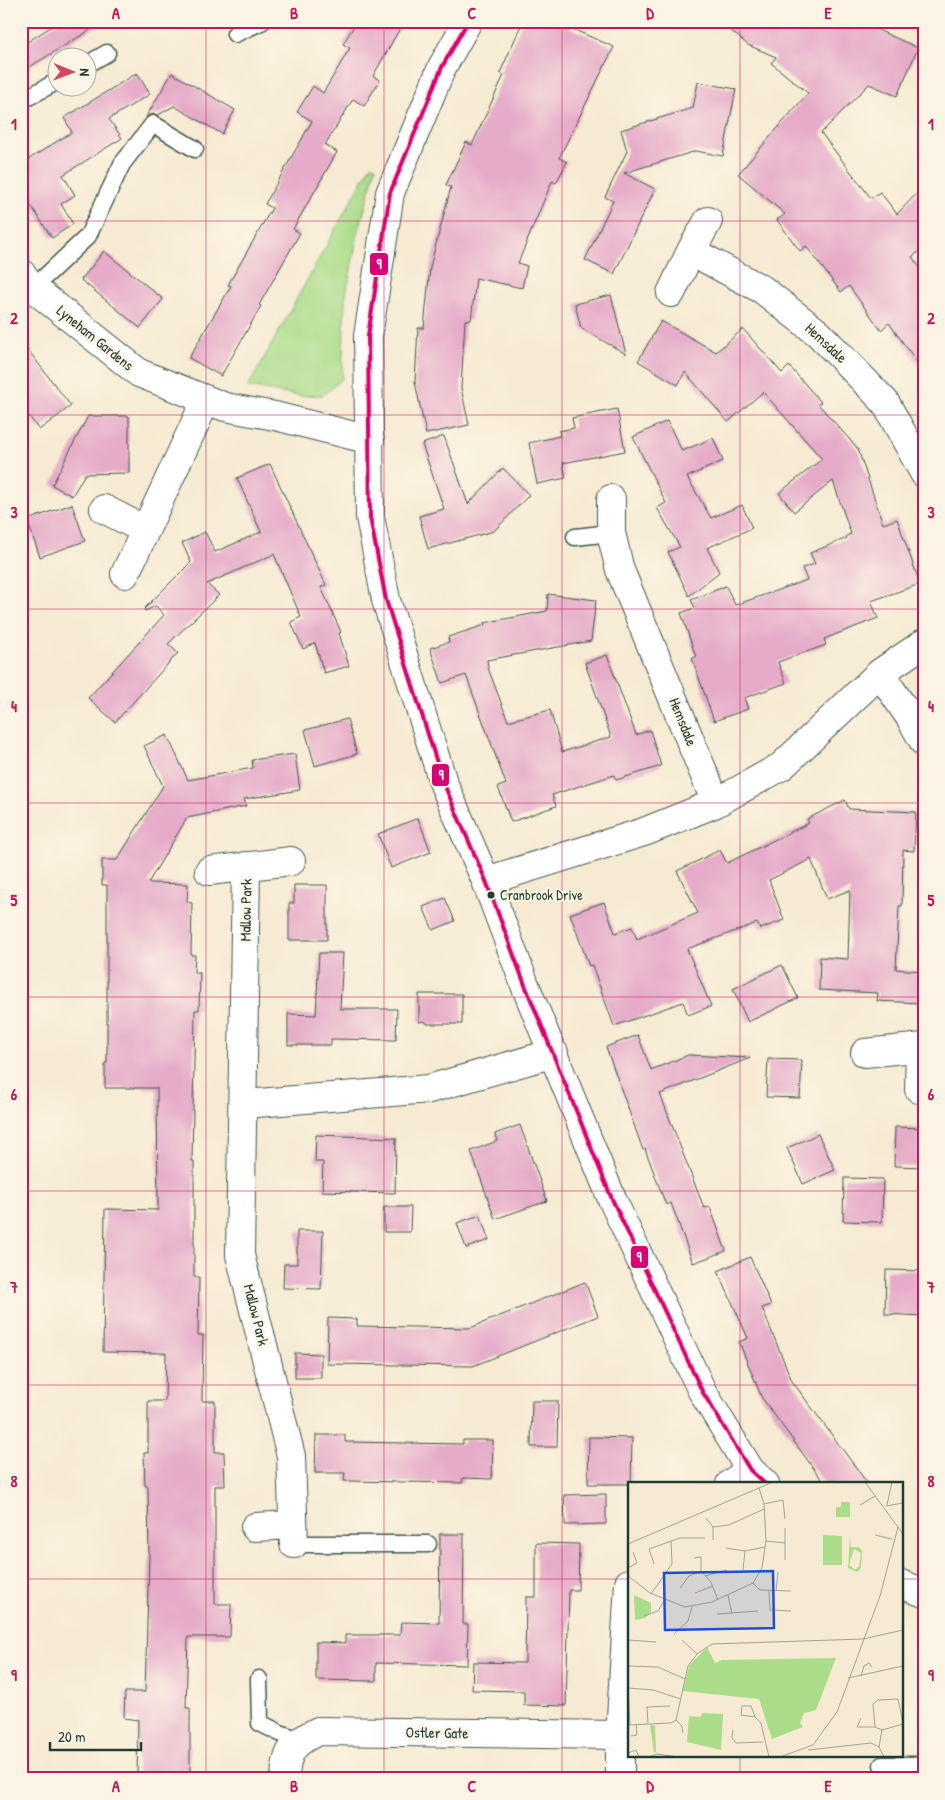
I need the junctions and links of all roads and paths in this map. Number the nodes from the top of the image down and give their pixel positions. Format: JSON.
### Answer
{"nodes":[{"id":1,"x":263,"y":21,"type":"edge"},
{"id":2,"x":468,"y":21,"type":"edge"},
{"id":3,"x":235,"y":34,"type":"dead end"},
{"id":4,"x":107,"y":53,"type":"dead end"},
{"id":5,"x":98,"y":58,"type":"edge"},
{"id":6,"x":48,"y":86,"type":"edge"},
{"id":7,"x":21,"y":101,"type":"edge"},
{"id":8,"x":195,"y":149,"type":"dead end"},
{"id":9,"x":708,"y":221,"type":"dead end"},
{"id":10,"x":691,"y":251,"type":"junction"},
{"id":11,"x":27,"y":281,"type":"edge"},
{"id":12,"x":671,"y":293,"type":"dead end"},
{"id":13,"x":206,"y":400,"type":"junction"},
{"id":14,"x":370,"y":440,"type":"junction"},
{"id":15,"x":924,"y":473,"type":"edge"},
{"id":16,"x":611,"y":499,"type":"dead end"},
{"id":17,"x":104,"y":509,"type":"dead end"},
{"id":18,"x":145,"y":530,"type":"junction"},
{"id":19,"x":611,"y":533,"type":"junction"},
{"id":20,"x":575,"y":537,"type":"dead end"},
{"id":21,"x":125,"y":574,"type":"dead end"},
{"id":22,"x":924,"y":643,"type":"edge"},
{"id":23,"x":880,"y":673,"type":"junction"},
{"id":24,"x":924,"y":742,"type":"edge"},
{"id":25,"x":716,"y":803,"type":"junction"},
{"id":26,"x":291,"y":861,"type":"dead end"},
{"id":27,"x":246,"y":866,"type":"junction"},
{"id":28,"x":209,"y":871,"type":"dead end"},
{"id":29,"x":486,"y":881,"type":"junction"},
{"id":30,"x":922,"y":1048,"type":"edge"},
{"id":31,"x":554,"y":1053,"type":"junction"},
{"id":32,"x":865,"y":1053,"type":"dead end"},
{"id":33,"x":919,"y":1089,"type":"dead end"},
{"id":34,"x":244,"y":1104,"type":"junction"},
{"id":35,"x":748,"y":1479,"type":"edge"},
{"id":36,"x":255,"y":1527,"type":"dead end"},
{"id":37,"x":293,"y":1535,"type":"junction"},
{"id":38,"x":428,"y":1544,"type":"dead end"},
{"id":39,"x":902,"y":1584,"type":"edge"},
{"id":40,"x":924,"y":1593,"type":"edge"},
{"id":41,"x":628,"y":1600,"type":"edge"},
{"id":42,"x":259,"y":1679,"type":"dead end"},
{"id":43,"x":620,"y":1735,"type":"junction"},
{"id":44,"x":300,"y":1740,"type":"junction"},
{"id":45,"x":882,"y":1765,"type":"dead end"},
{"id":46,"x":924,"y":1765,"type":"edge"},
{"id":47,"x":285,"y":1779,"type":"edge"},
{"id":48,"x":620,"y":1779,"type":"edge"}],
"edges":[{"from":1,"to":3,"type":"lane"},
{"from":2,"to":14,"type":"street"},
{"from":4,"to":5,"type":"lane"},
{"from":6,"to":7,"type":"lane"},
{"from":8,"to":11,"type":"lane"},
{"from":9,"to":10,"type":"street"},
{"from":10,"to":12,"type":"street"},
{"from":10,"to":15,"type":"street","name":"Hemsdale"},
{"from":11,"to":13,"type":"street","name":"Lyneham Gardens"},
{"from":13,"to":14,"type":"street","name":"Lyneham Gardens"},
{"from":13,"to":18,"type":"street"},
{"from":14,"to":29,"type":"street"},
{"from":16,"to":19,"type":"street","name":"Hemsdale"},
{"from":17,"to":18,"type":"street"},
{"from":18,"to":21,"type":"street"},
{"from":19,"to":20,"type":"lane"},
{"from":19,"to":25,"type":"street","name":"Hemsdale"},
{"from":22,"to":23,"type":"street"},
{"from":23,"to":24,"type":"street"},
{"from":23,"to":25,"type":"street"},
{"from":25,"to":29,"type":"street"},
{"from":26,"to":27,"type":"street","name":"Mallow Park"},
{"from":27,"to":28,"type":"street","name":"Mallow Park"},
{"from":27,"to":34,"type":"street","name":"Mallow Park"},
{"from":29,"to":31,"type":"street"},
{"from":30,"to":32,"type":"street"},
{"from":30,"to":33,"type":"street"},
{"from":31,"to":34,"type":"street"},
{"from":31,"to":35,"type":"street"},
{"from":34,"to":37,"type":"street","name":"Mallow Park"},
{"from":36,"to":37,"type":"street"},
{"from":37,"to":38,"type":"lane"},
{"from":39,"to":40,"type":"street"},
{"from":41,"to":43,"type":"street"},
{"from":42,"to":44,"type":"lane"},
{"from":43,"to":44,"type":"street","name":"Ostler Gate"},
{"from":43,"to":48,"type":"street"},
{"from":44,"to":47,"type":"street"},
{"from":45,"to":46,"type":"lane"}]}
